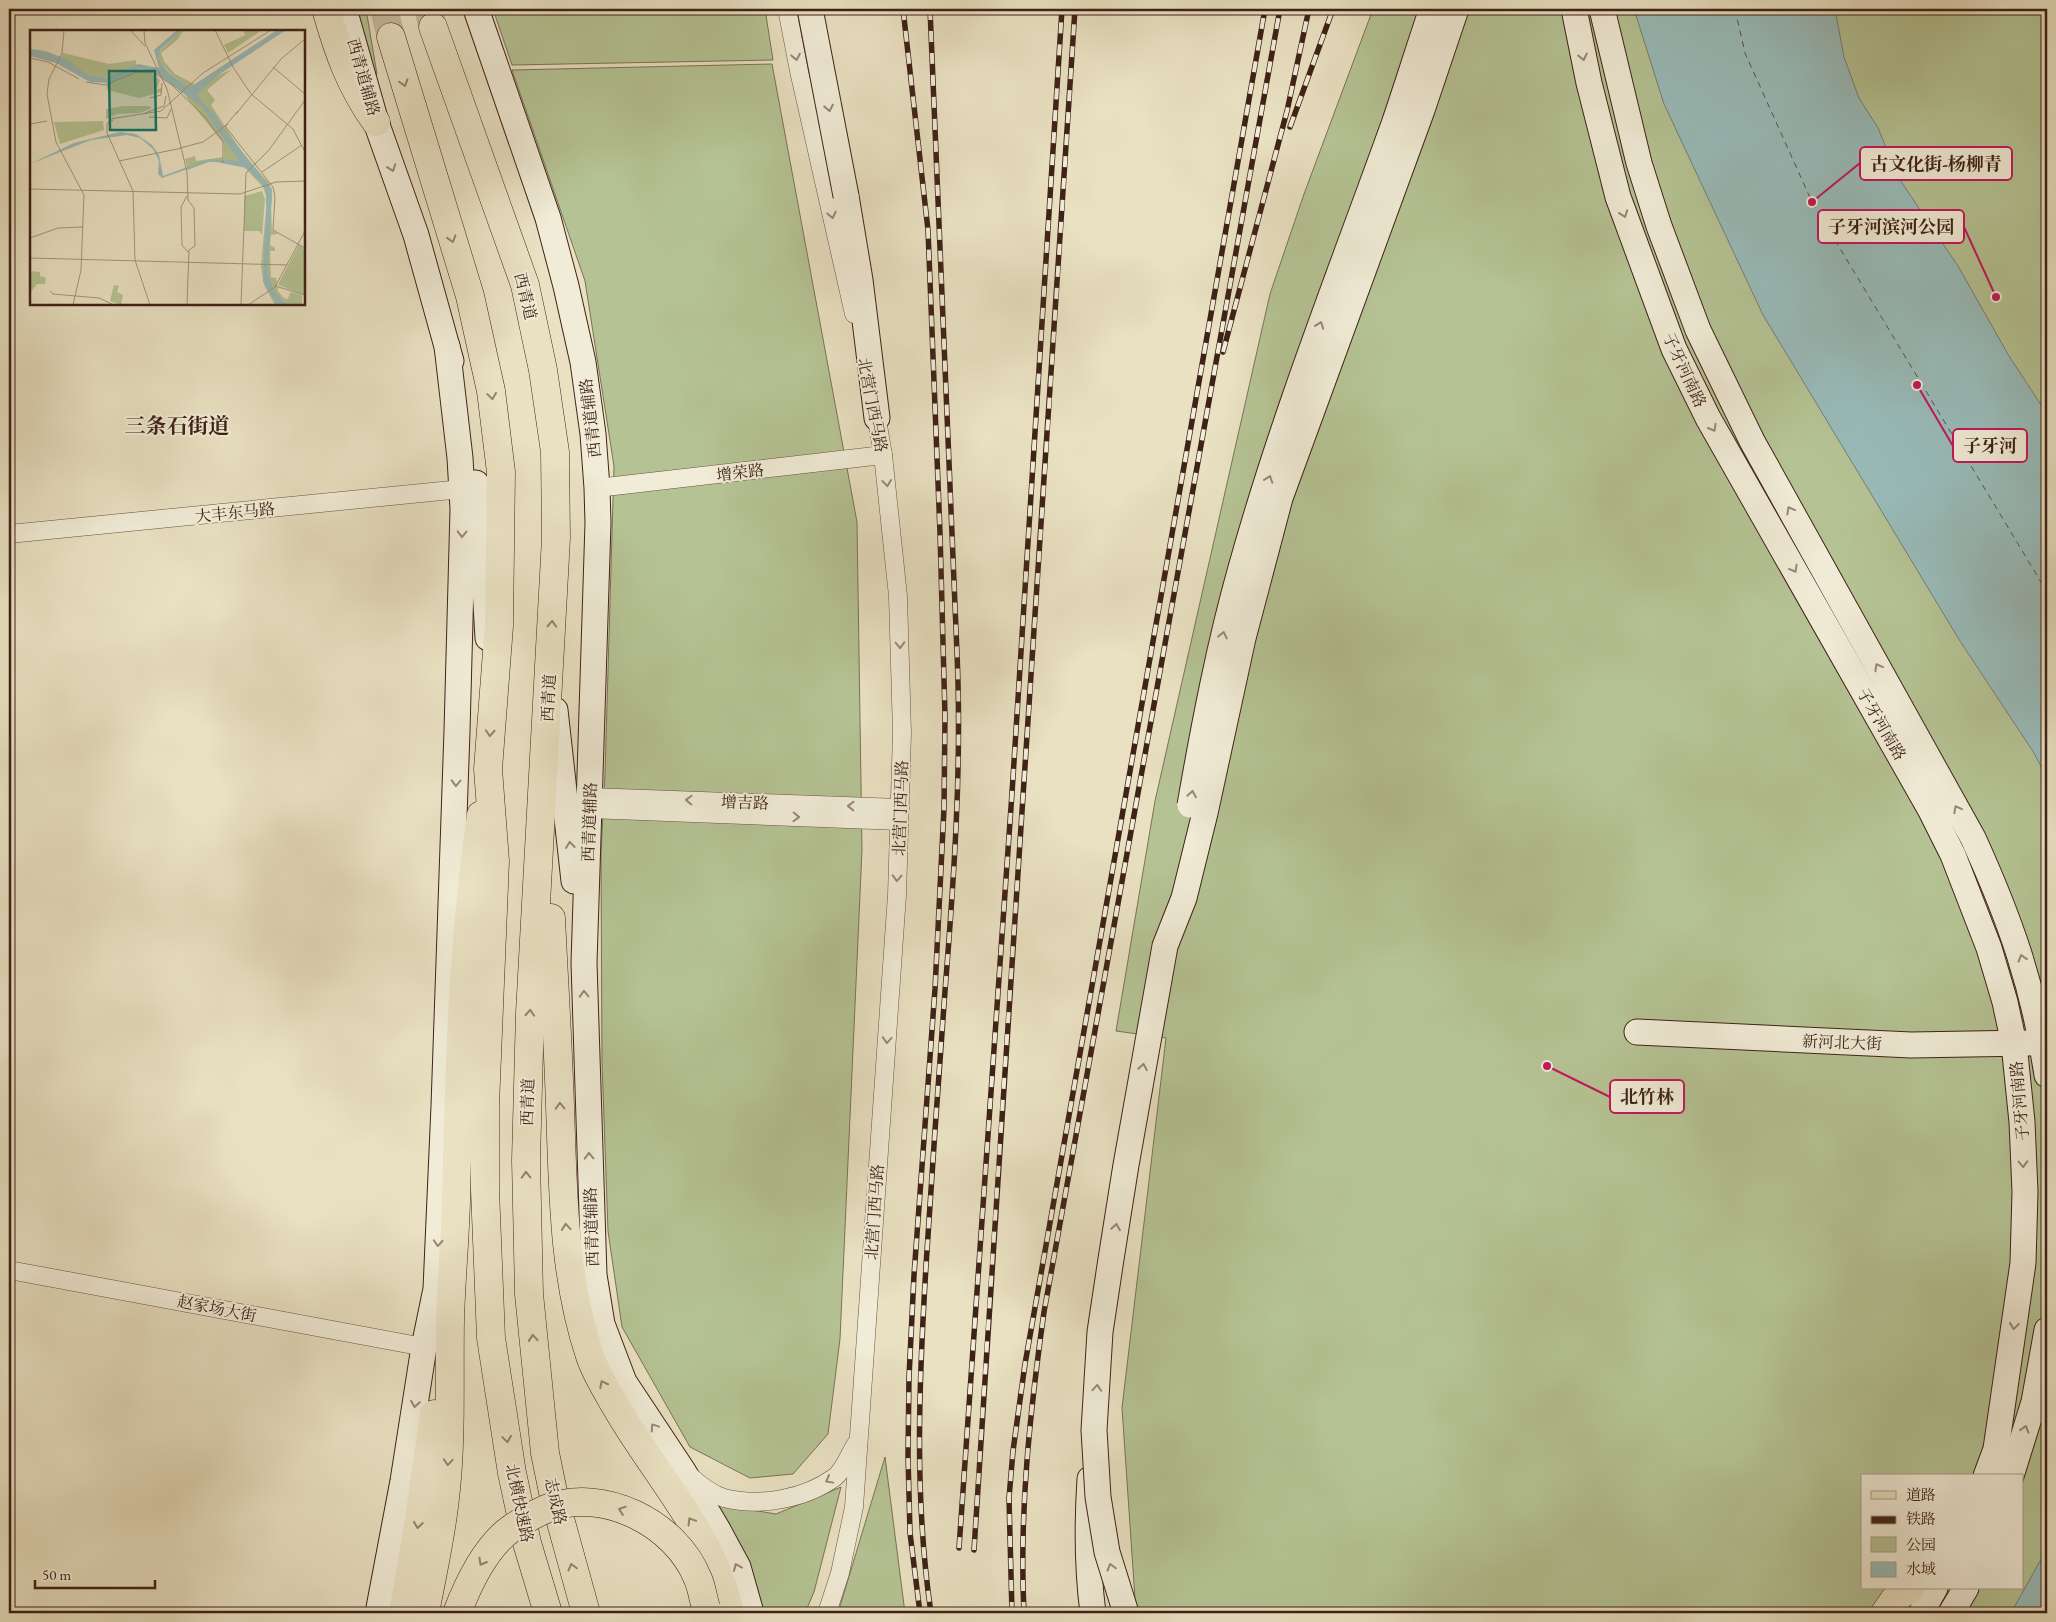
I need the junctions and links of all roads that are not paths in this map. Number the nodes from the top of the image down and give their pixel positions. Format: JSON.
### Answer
{"nodes":[{"id":1,"x":326,"y":9,"type":"edge"},
{"id":2,"x":344,"y":9,"type":"edge"},
{"id":3,"x":476,"y":9,"type":"edge"},
{"id":4,"x":787,"y":9,"type":"edge"},
{"id":5,"x":810,"y":9,"type":"edge"},
{"id":6,"x":1432,"y":9,"type":"edge"},
{"id":7,"x":1456,"y":9,"type":"edge"},
{"id":8,"x":1574,"y":9,"type":"edge"},
{"id":9,"x":1602,"y":9,"type":"edge"},
{"id":10,"x":433,"y":27,"type":"tunnel mouth"},
{"id":11,"x":391,"y":37,"type":"tunnel mouth"},
{"id":12,"x":376,"y":122,"type":"junction"},
{"id":13,"x":447,"y":346,"type":"junction"},
{"id":14,"x":877,"y":418,"type":"junction"},
{"id":15,"x":883,"y":455,"type":"junction"},
{"id":16,"x":597,"y":488,"type":"junction"},
{"id":17,"x":462,"y":489,"type":"junction"},
{"id":18,"x":9,"y":534,"type":"edge"},
{"id":19,"x":550,"y":667,"type":"junction"},
{"id":20,"x":492,"y":695,"type":"junction"},
{"id":21,"x":488,"y":769,"type":"junction"},
{"id":22,"x":544,"y":785,"type":"junction"},
{"id":23,"x":590,"y":803,"type":"junction"},
{"id":24,"x":899,"y":814,"type":"junction"},
{"id":25,"x":1165,"y":946,"type":"junction"},
{"id":26,"x":584,"y":963,"type":"junction"},
{"id":27,"x":2034,"y":1005,"type":"junction"},
{"id":28,"x":2007,"y":1011,"type":"junction"},
{"id":29,"x":1637,"y":1032,"type":"dead end"},
{"id":30,"x":2045,"y":1041,"type":"edge"},
{"id":31,"x":2014,"y":1044,"type":"junction"},
{"id":32,"x":2047,"y":1075,"type":"edge"},
{"id":33,"x":9,"y":1270,"type":"edge"},
{"id":34,"x":450,"y":1321,"type":"junction"},
{"id":35,"x":2047,"y":1330,"type":"edge"},
{"id":36,"x":424,"y":1347,"type":"junction"},
{"id":37,"x":537,"y":1386,"type":"joint"},
{"id":38,"x":1094,"y":1430,"type":"junction"},
{"id":39,"x":857,"y":1441,"type":"junction"},
{"id":40,"x":683,"y":1471,"type":"junction"},
{"id":41,"x":1987,"y":1474,"type":"edge"},
{"id":42,"x":2012,"y":1474,"type":"edge"},
{"id":43,"x":1907,"y":1590,"type":"edge"},
{"id":44,"x":1934,"y":1590,"type":"edge"},
{"id":45,"x":1965,"y":1590,"type":"edge"},
{"id":46,"x":378,"y":1613,"type":"edge"},
{"id":47,"x":403,"y":1613,"type":"edge"},
{"id":48,"x":425,"y":1613,"type":"edge"},
{"id":49,"x":457,"y":1613,"type":"edge"},
{"id":50,"x":548,"y":1613,"type":"edge"},
{"id":51,"x":586,"y":1613,"type":"edge"},
{"id":52,"x":707,"y":1613,"type":"edge"},
{"id":53,"x":730,"y":1613,"type":"edge"},
{"id":54,"x":751,"y":1613,"type":"edge"},
{"id":55,"x":826,"y":1613,"type":"edge"},
{"id":56,"x":1093,"y":1613,"type":"edge"},
{"id":57,"x":1126,"y":1613,"type":"edge"},
{"id":58,"x":1885,"y":1613,"type":"edge"},
{"id":59,"x":1920,"y":1613,"type":"edge"},
{"id":60,"x":1951,"y":1613,"type":"edge"}],
"edges":[{"from":1,"to":12,"type":"main road"},
{"from":2,"to":12,"type":"street","name":"西青道辅路"},
{"from":3,"to":16,"type":"street","name":"西青道辅路"},
{"from":4,"to":14,"type":"street","name":"北营门西马路","one_way":true},
{"from":5,"to":14,"type":"street","one_way":true,"bridge":true},
{"from":25,"to":6,"type":"street","one_way":true,"bridge":true},
{"from":7,"to":25,"type":"street","bridge":true},
{"from":8,"to":28,"type":"street","name":"子牙河南路","one_way":true},
{"from":27,"to":9,"type":"street","name":"子牙河南路","one_way":true},
{"from":19,"to":10,"type":"main road","name":"西青道","one_way":true},
{"from":11,"to":20,"type":"main road","one_way":true},
{"from":12,"to":13,"type":"street","name":"西青道辅路","one_way":true},
{"from":13,"to":17,"type":"street"},
{"from":13,"to":20,"type":"street"},
{"from":14,"to":15,"type":"street","name":"北营门西马路"},
{"from":15,"to":16,"type":"street","name":"增荣路"},
{"from":15,"to":24,"type":"street","name":"北营门西马路","one_way":true},
{"from":16,"to":23,"type":"street","name":"西青道辅路"},
{"from":17,"to":18,"type":"street","name":"大丰东马路"},
{"from":17,"to":36,"type":"street","one_way":true},
{"from":19,"to":22,"type":"main road","name":"西青道"},
{"from":26,"to":19,"type":"street","one_way":true},
{"from":20,"to":21,"type":"main road","one_way":true},
{"from":21,"to":34,"type":"main road"},
{"from":21,"to":50,"type":"main road","name":"北横快速路","one_way":true},
{"from":37,"to":22,"type":"main road","name":"西青道","one_way":true},
{"from":53,"to":22,"type":"main road","one_way":true},
{"from":23,"to":24,"type":"street","name":"增吉路"},
{"from":23,"to":26,"type":"street","name":"西青道辅路"},
{"from":24,"to":39,"type":"street","name":"北营门西马路","one_way":true},
{"from":38,"to":25,"type":"street","one_way":true,"bridge":true},
{"from":40,"to":26,"type":"street","name":"西青道辅路","one_way":true},
{"from":27,"to":28,"type":"street"},
{"from":27,"to":30,"type":"street","name":"子牙河南路"},
{"from":28,"to":31,"type":"street","name":"子牙河南路"},
{"from":29,"to":31,"type":"street","name":"新河北大街"},
{"from":30,"to":31,"type":"street","name":"新河北大街"},
{"from":30,"to":32,"type":"street","name":"子牙河南路"},
{"from":31,"to":41,"type":"street","name":"子牙河南路","one_way":true},
{"from":33,"to":36,"type":"street","name":"赵家场大街"},
{"from":34,"to":47,"type":"main road","one_way":true},
{"from":34,"to":48,"type":"main road","one_way":true},
{"from":42,"to":35,"type":"street","one_way":true},
{"from":36,"to":46,"type":"street","one_way":true},
{"from":51,"to":37,"type":"main road","name":"志成路","one_way":true},
{"from":38,"to":56,"type":"street","bridge":true},
{"from":57,"to":38,"type":"street","one_way":true,"bridge":true},
{"from":39,"to":40,"type":"street","one_way":true},
{"from":39,"to":55,"type":"street","name":"北营门西马路"},
{"from":54,"to":40,"type":"street","name":"西青道辅路","one_way":true},
{"from":43,"to":58,"type":"main road"},
{"from":44,"to":59,"type":"street"},
{"from":45,"to":60,"type":"street"},
{"from":52,"to":49,"type":"main road","one_way":true,"bridge":true}]}
